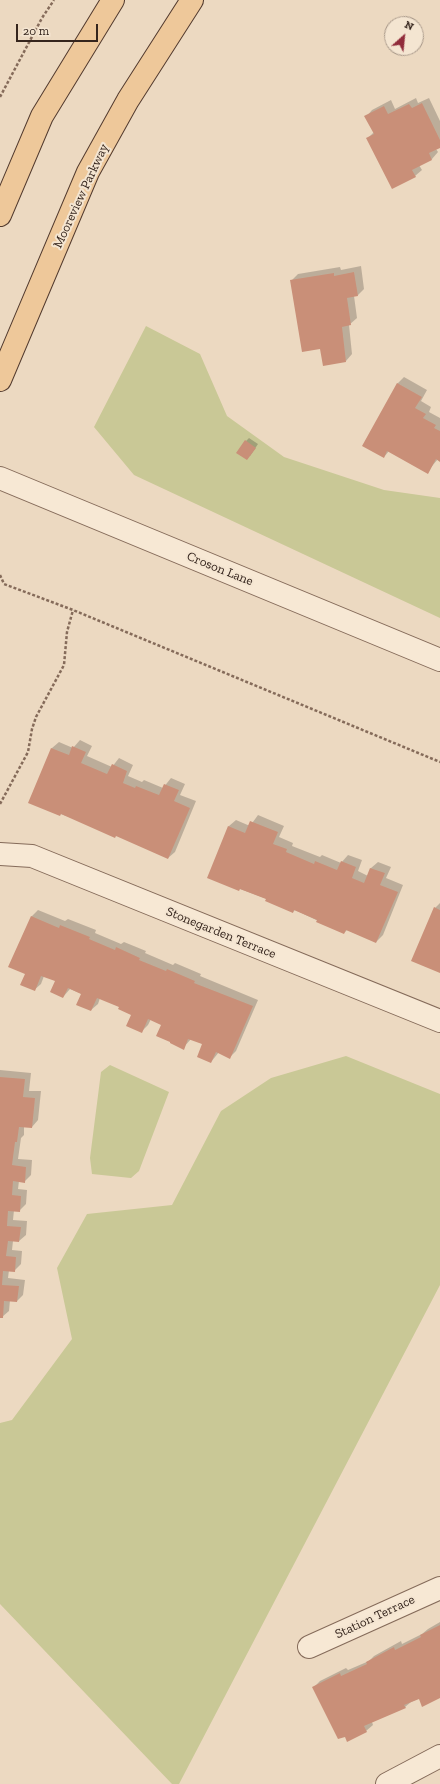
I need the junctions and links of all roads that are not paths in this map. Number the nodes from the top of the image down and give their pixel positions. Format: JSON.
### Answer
{"nodes":[{"id":1,"x":113,"y":0,"type":"edge"},
{"id":2,"x":192,"y":0,"type":"edge"},
{"id":3,"x":0,"y":215,"type":"edge"},
{"id":4,"x":0,"y":380,"type":"edge"},
{"id":5,"x":0,"y":478,"type":"edge"},
{"id":6,"x":440,"y":660,"type":"edge"},
{"id":7,"x":0,"y":854,"type":"edge"},
{"id":8,"x":440,"y":1021,"type":"edge"},
{"id":9,"x":440,"y":1588,"type":"edge"},
{"id":10,"x":309,"y":1647,"type":"dead end"},
{"id":11,"x":440,"y":1756,"type":"edge"},
{"id":12,"x":387,"y":1784,"type":"edge"}],
"edges":[{"from":1,"to":3,"type":"main road"},
{"from":2,"to":4,"type":"main road","name":"Mooreview Parkway"},
{"from":5,"to":6,"type":"street","name":"Croson Lane"},
{"from":7,"to":8,"type":"street","name":"Stonegarden Terrace"},
{"from":9,"to":10,"type":"street","name":"Station Terrace"},
{"from":11,"to":12,"type":"street"}]}
